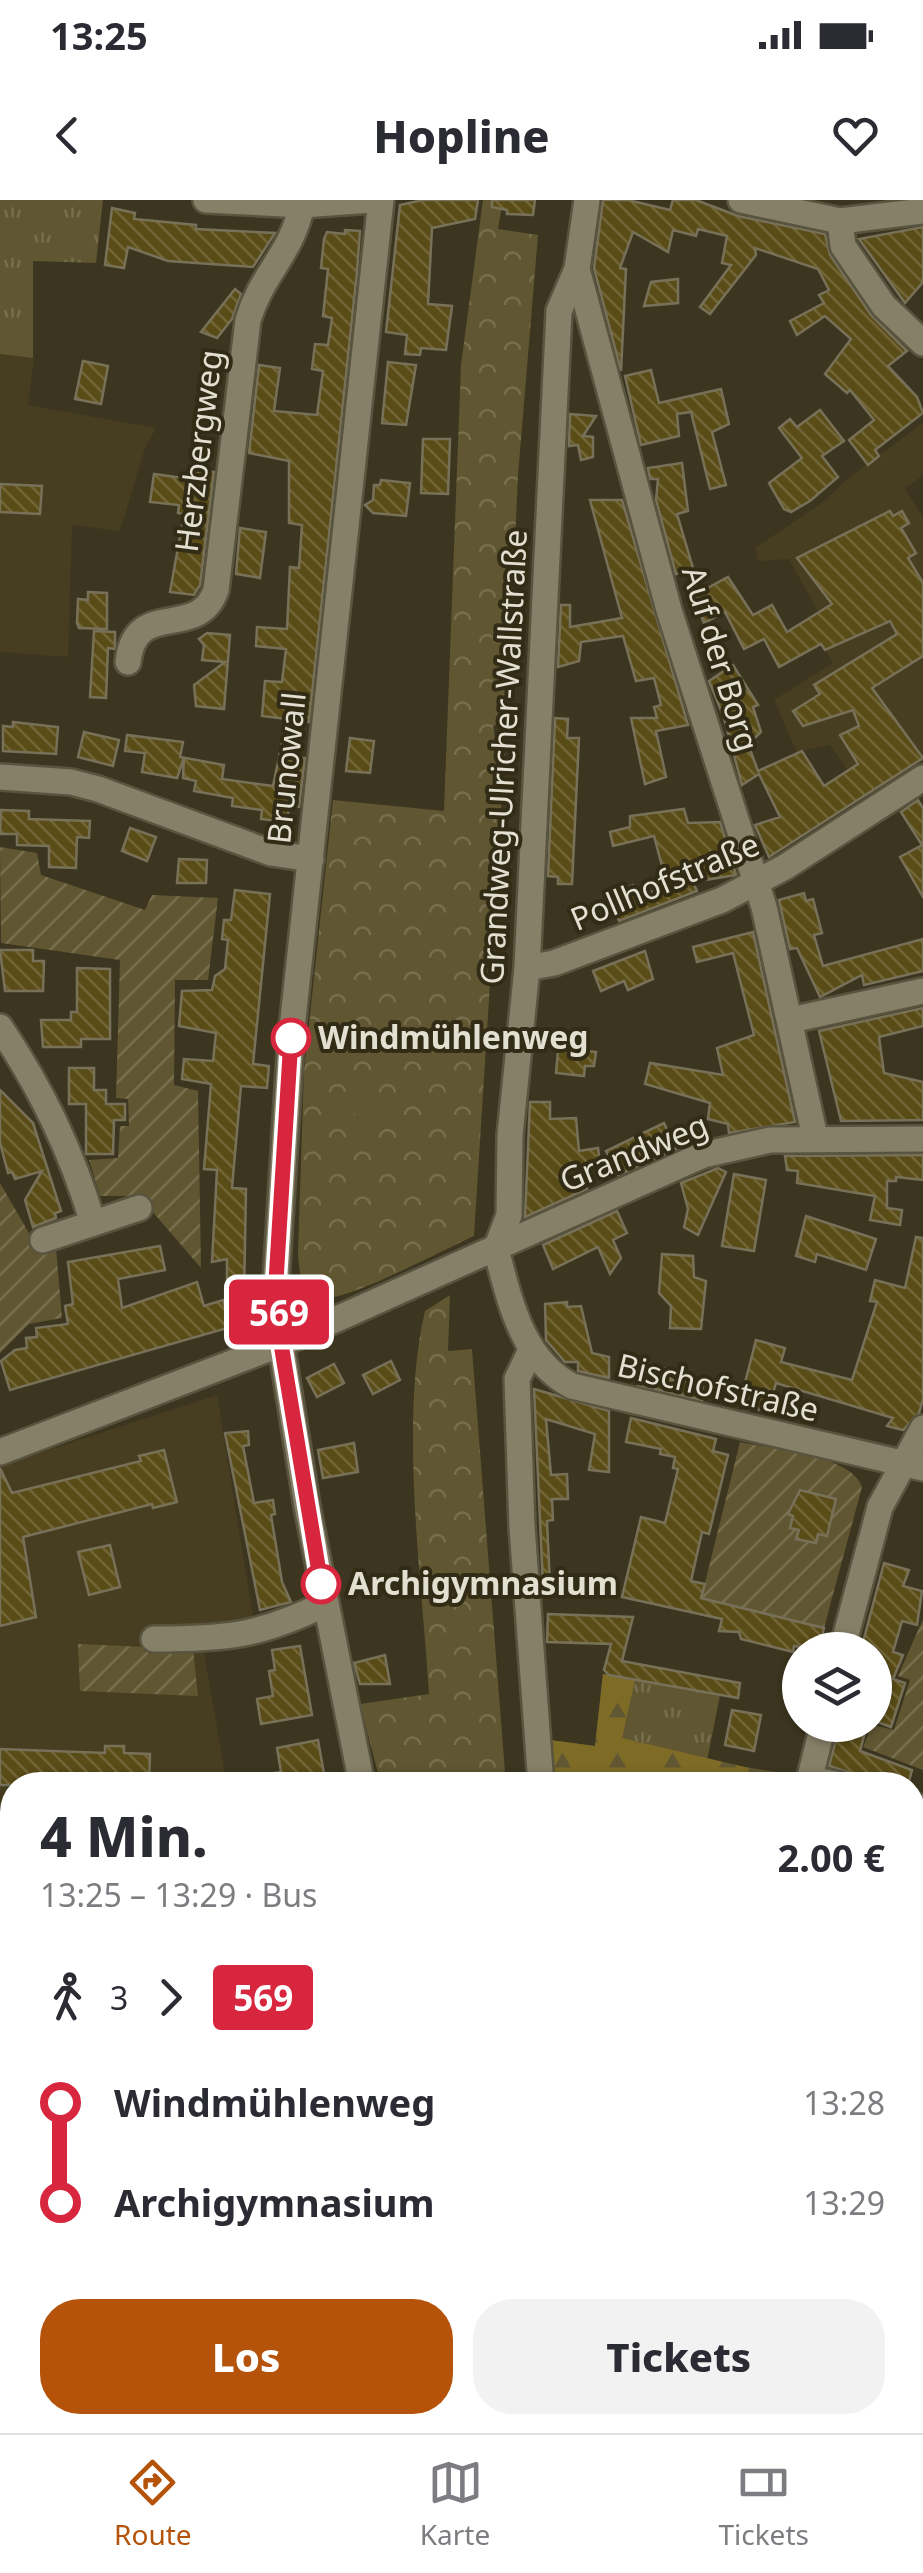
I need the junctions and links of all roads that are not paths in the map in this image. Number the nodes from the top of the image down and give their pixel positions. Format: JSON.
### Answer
{"nodes":[{"id":1,"x":206,"y":200,"type":"edge"},
{"id":2,"x":372,"y":200,"type":"edge"},
{"id":3,"x":381,"y":200,"type":"edge"},
{"id":4,"x":586,"y":200,"type":"edge"},
{"id":5,"x":741,"y":200,"type":"edge"},
{"id":6,"x":302,"y":205,"type":"junction"},
{"id":7,"x":923,"y":212,"type":"edge"},
{"id":8,"x":840,"y":221,"type":"junction"},
{"id":9,"x":577,"y":269,"type":"junction"},
{"id":10,"x":923,"y":343,"type":"edge"},
{"id":11,"x":128,"y":662,"type":"dead end"},
{"id":12,"x":0,"y":778,"type":"edge"},
{"id":13,"x":923,"y":778,"type":"edge"},
{"id":14,"x":311,"y":859,"type":"junction"},
{"id":15,"x":756,"y":883,"type":"junction"},
{"id":16,"x":527,"y":968,"type":"junction"},
{"id":17,"x":923,"y":991,"type":"edge"},
{"id":18,"x":791,"y":1020,"type":"junction"},
{"id":19,"x":0,"y":1028,"type":"edge"},
{"id":20,"x":815,"y":1136,"type":"junction"},
{"id":21,"x":923,"y":1139,"type":"edge"},
{"id":22,"x":139,"y":1208,"type":"dead end"},
{"id":23,"x":92,"y":1223,"type":"junction"},
{"id":24,"x":43,"y":1240,"type":"dead end"},
{"id":25,"x":496,"y":1250,"type":"junction"},
{"id":26,"x":281,"y":1344,"type":"junction"},
{"id":27,"x":530,"y":1352,"type":"junction"},
{"id":28,"x":923,"y":1428,"type":"edge"},
{"id":29,"x":0,"y":1452,"type":"edge"},
{"id":30,"x":913,"y":1466,"type":"edge"},
{"id":31,"x":325,"y":1604,"type":"junction"},
{"id":32,"x":847,"y":1632,"type":"edge"},
{"id":33,"x":154,"y":1639,"type":"dead end"},
{"id":34,"x":819,"y":1742,"type":"edge"},
{"id":35,"x":359,"y":1772,"type":"edge"},
{"id":36,"x":540,"y":1772,"type":"edge"},
{"id":37,"x":811,"y":1772,"type":"edge"}],
"edges":[{"from":1,"to":6,"type":"street"},
{"from":2,"to":6,"type":"street"},
{"from":3,"to":14,"type":"street","name":"Brunowall"},
{"from":4,"to":9,"type":"street","name":"Auf der Borg"},
{"from":5,"to":8,"type":"street"},
{"from":6,"to":11,"type":"street","name":"Herzbergweg"},
{"from":7,"to":8,"type":"street"},
{"from":8,"to":10,"type":"street"},
{"from":9,"to":15,"type":"street","name":"Auf der Borg"},
{"from":9,"to":16,"type":"street","name":"Grandweg-Ulricher-Wallstraße"},
{"from":12,"to":14,"type":"street"},
{"from":13,"to":15,"type":"street","name":"Pollhofstraße"},
{"from":14,"to":26,"type":"street","name":"Brunowall"},
{"from":15,"to":16,"type":"street","name":"Pollhofstraße"},
{"from":15,"to":18,"type":"street","name":"Auf der Borg"},
{"from":16,"to":25,"type":"street","name":"Grandweg-Ulricher-Wallstraße"},
{"from":17,"to":18,"type":"street"},
{"from":18,"to":20,"type":"street","name":"Auf der Borg"},
{"from":19,"to":23,"type":"street"},
{"from":20,"to":21,"type":"street","name":"Grandweg"},
{"from":20,"to":25,"type":"street","name":"Grandweg"},
{"from":22,"to":23,"type":"street"},
{"from":23,"to":24,"type":"street"},
{"from":25,"to":26,"type":"street","name":"Grandweg"},
{"from":25,"to":27,"type":"street"},
{"from":26,"to":29,"type":"street","name":"Grandweg"},
{"from":26,"to":31,"type":"street","name":"Brunowall"},
{"from":27,"to":30,"type":"street","name":"Bischofstraße"},
{"from":27,"to":36,"type":"street"},
{"from":28,"to":30,"type":"street"},
{"from":30,"to":32,"type":"street"},
{"from":31,"to":33,"type":"street"},
{"from":31,"to":35,"type":"street","name":"Brunowall"},
{"from":34,"to":37,"type":"street"}]}
